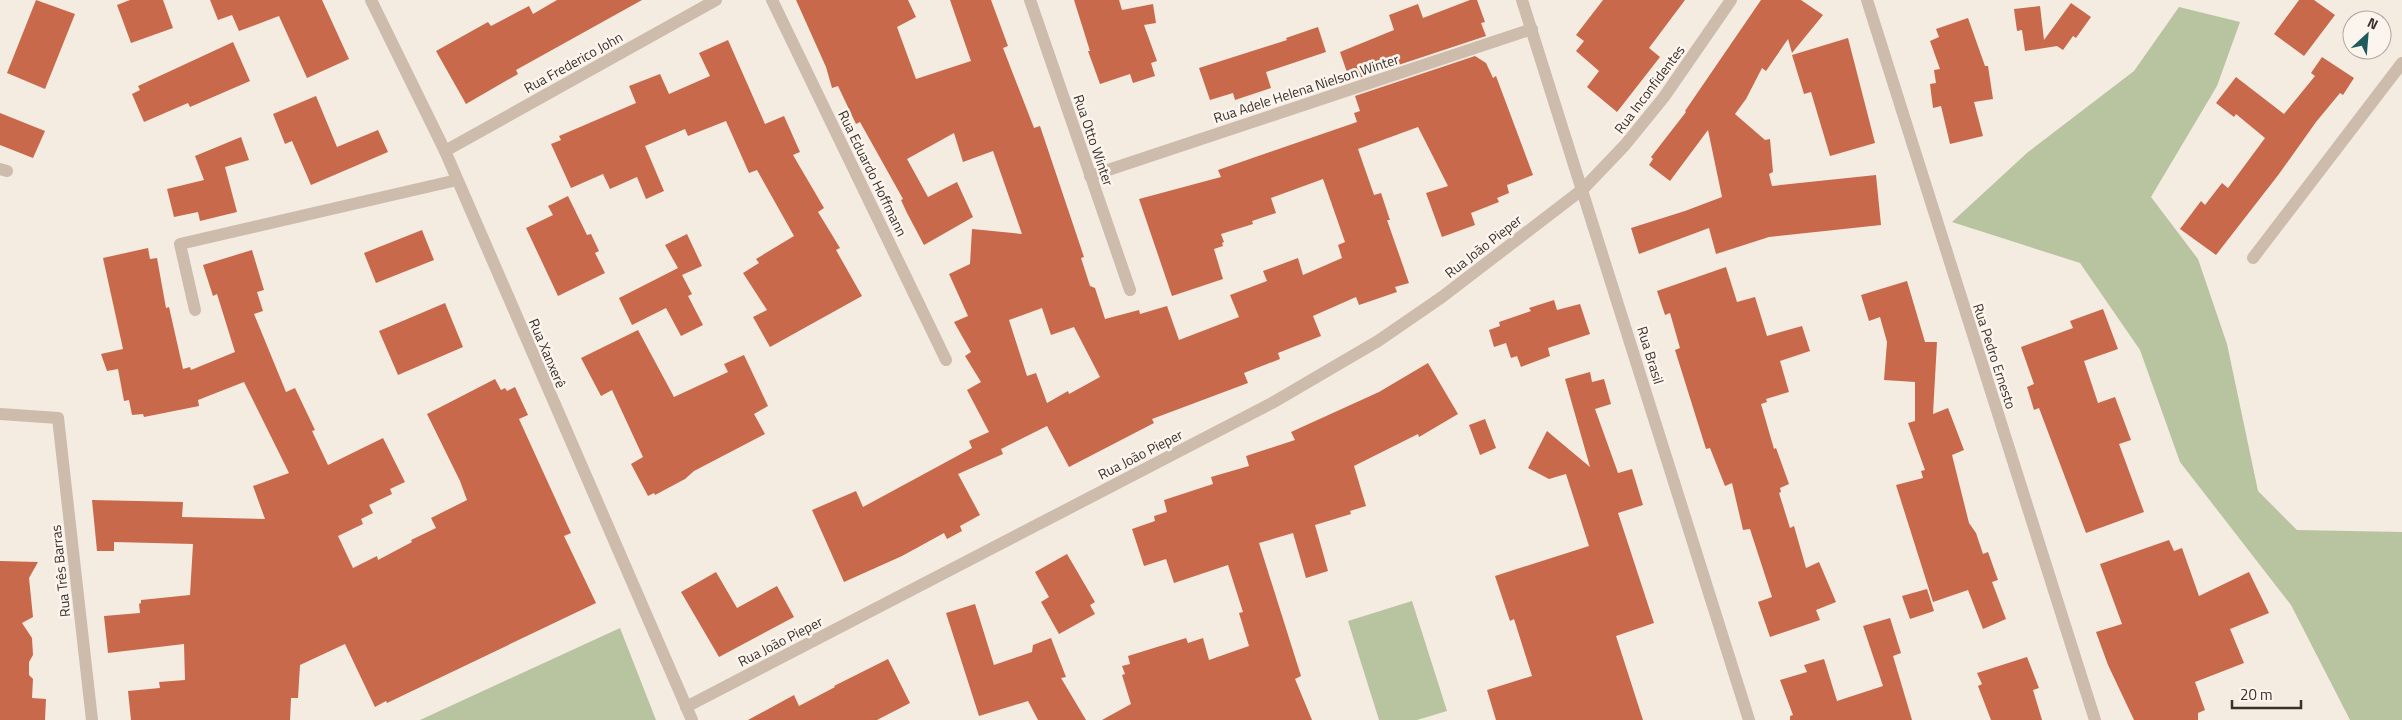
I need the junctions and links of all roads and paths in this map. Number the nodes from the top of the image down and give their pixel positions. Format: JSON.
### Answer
{"nodes":[{"id":1,"x":371,"y":0,"type":"edge"},
{"id":2,"x":716,"y":0,"type":"edge"},
{"id":3,"x":772,"y":0,"type":"edge"},
{"id":4,"x":1030,"y":0,"type":"edge"},
{"id":5,"x":1522,"y":0,"type":"edge"},
{"id":6,"x":1731,"y":0,"type":"edge"},
{"id":7,"x":1867,"y":0,"type":"edge"},
{"id":8,"x":1532,"y":29,"type":"junction"},
{"id":9,"x":2402,"y":63,"type":"edge"},
{"id":10,"x":445,"y":151,"type":"junction"},
{"id":11,"x":1090,"y":176,"type":"junction"},
{"id":12,"x":457,"y":180,"type":"junction"},
{"id":13,"x":1583,"y":189,"type":"junction"},
{"id":14,"x":2253,"y":258,"type":"dead end"},
{"id":15,"x":1130,"y":290,"type":"dead end"},
{"id":16,"x":195,"y":310,"type":"dead end"},
{"id":17,"x":946,"y":360,"type":"dead end"},
{"id":18,"x":0,"y":414,"type":"edge"},
{"id":19,"x":686,"y":707,"type":"junction"},
{"id":20,"x":92,"y":720,"type":"edge"},
{"id":21,"x":692,"y":720,"type":"edge"},
{"id":22,"x":1749,"y":720,"type":"edge"},
{"id":23,"x":2095,"y":720,"type":"edge"}],
"edges":[{"from":1,"to":10,"type":"street","name":"Rua Xanxerê"},
{"from":2,"to":10,"type":"street","name":"Rua Frederico John"},
{"from":3,"to":17,"type":"street","name":"Rua Eduardo Hoffmann"},
{"from":4,"to":11,"type":"street","name":"Rua Otto Winter"},
{"from":5,"to":8,"type":"street","name":"Rua Brasil"},
{"from":6,"to":13,"type":"street","name":"Rua Inconfidentes"},
{"from":7,"to":23,"type":"street","name":"Rua Pedro Ernesto"},
{"from":8,"to":11,"type":"street","name":"Rua Adele Helena Nielson Winter"},
{"from":8,"to":13,"type":"street","name":"Rua Brasil"},
{"from":9,"to":14,"type":"street"},
{"from":10,"to":12,"type":"street","name":"Rua Xanxerê"},
{"from":11,"to":15,"type":"street","name":"Rua Otto Winter"},
{"from":12,"to":16,"type":"street"},
{"from":12,"to":19,"type":"street","name":"Rua Xanxerê"},
{"from":13,"to":19,"type":"street","name":"Rua João Pieper"},
{"from":13,"to":22,"type":"street","name":"Rua Brasil"},
{"from":18,"to":20,"type":"street","name":"Rua Três Barras"},
{"from":19,"to":21,"type":"street","name":"Rua Xanxerê"}]}
